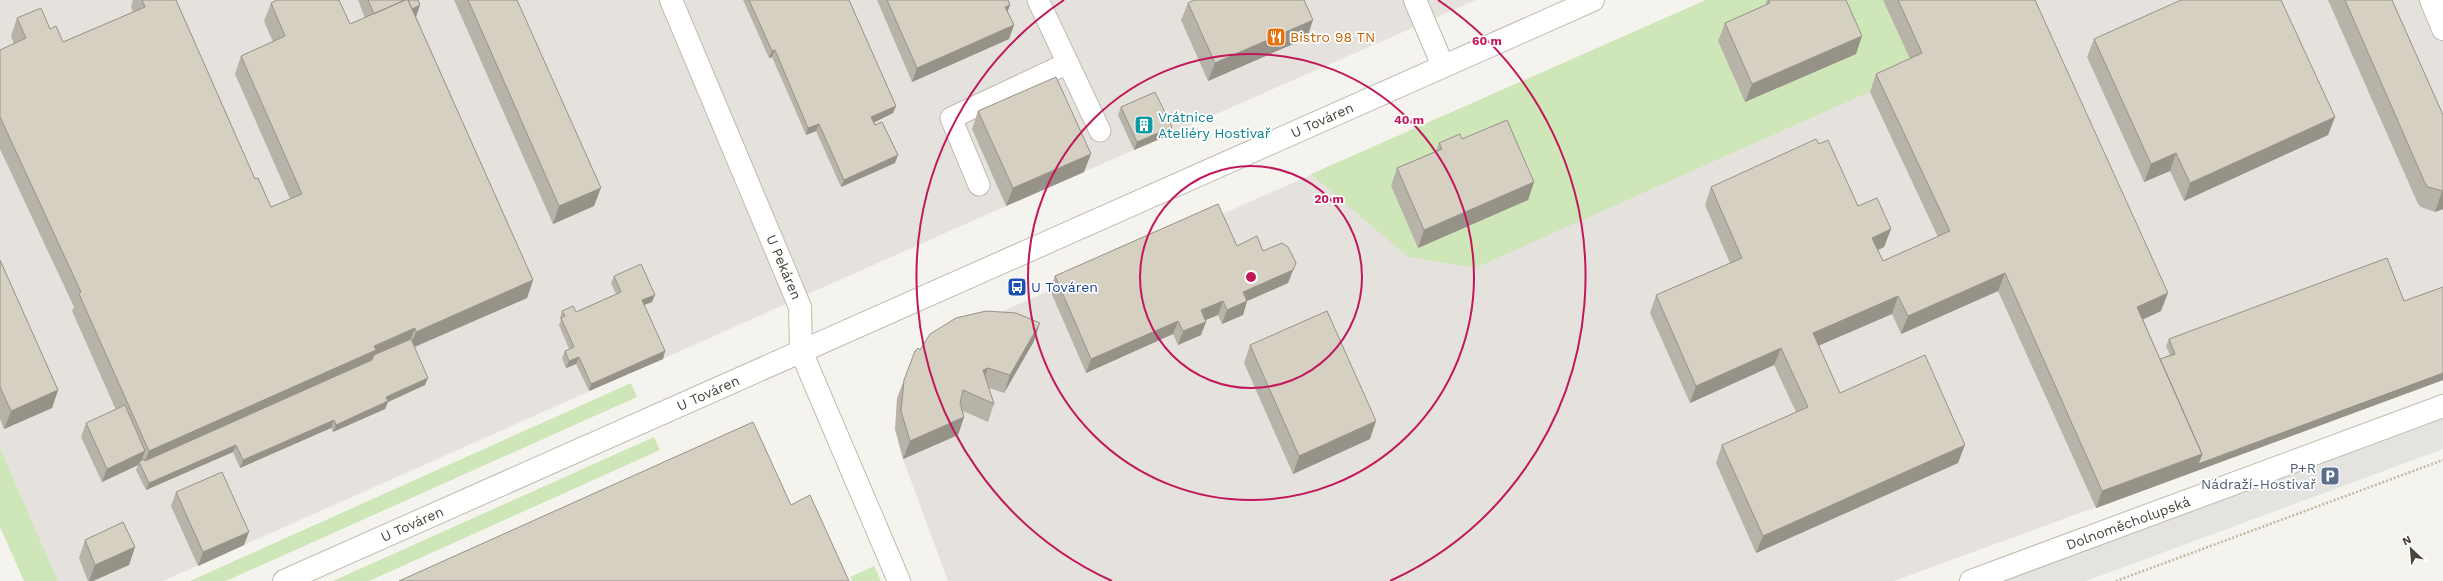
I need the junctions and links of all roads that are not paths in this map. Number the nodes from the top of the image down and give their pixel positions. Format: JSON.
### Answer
{"nodes":[{"id":1,"x":671,"y":0,"type":"edge"},
{"id":2,"x":1038,"y":0,"type":"edge"},
{"id":3,"x":1414,"y":0,"type":"edge"},
{"id":4,"x":1593,"y":0,"type":"edge"},
{"id":5,"x":2431,"y":0,"type":"edge"},
{"id":6,"x":2443,"y":29,"type":"edge"},
{"id":7,"x":1068,"y":64,"type":"junction"},
{"id":8,"x":1443,"y":66,"type":"junction"},
{"id":9,"x":1100,"y":131,"type":"dead end"},
{"id":10,"x":979,"y":184,"type":"dead end"},
{"id":11,"x":801,"y":351,"type":"junction"},
{"id":12,"x":2443,"y":406,"type":"edge"},
{"id":13,"x":284,"y":581,"type":"edge"},
{"id":14,"x":899,"y":581,"type":"edge"},
{"id":15,"x":1971,"y":581,"type":"edge"}],
"edges":[{"from":1,"to":11,"type":"street","name":"U Pekáren"},
{"from":2,"to":7,"type":"lane"},
{"from":3,"to":8,"type":"street"},
{"from":4,"to":8,"type":"street","name":"U Továren"},
{"from":5,"to":6,"type":"street"},
{"from":7,"to":9,"type":"lane"},
{"from":7,"to":10,"type":"lane"},
{"from":8,"to":11,"type":"street","name":"U Továren"},
{"from":11,"to":13,"type":"street","name":"U Továren"},
{"from":11,"to":14,"type":"street","name":"U Pekáren"},
{"from":12,"to":15,"type":"street","name":"Dolnoměcholupská"}]}
